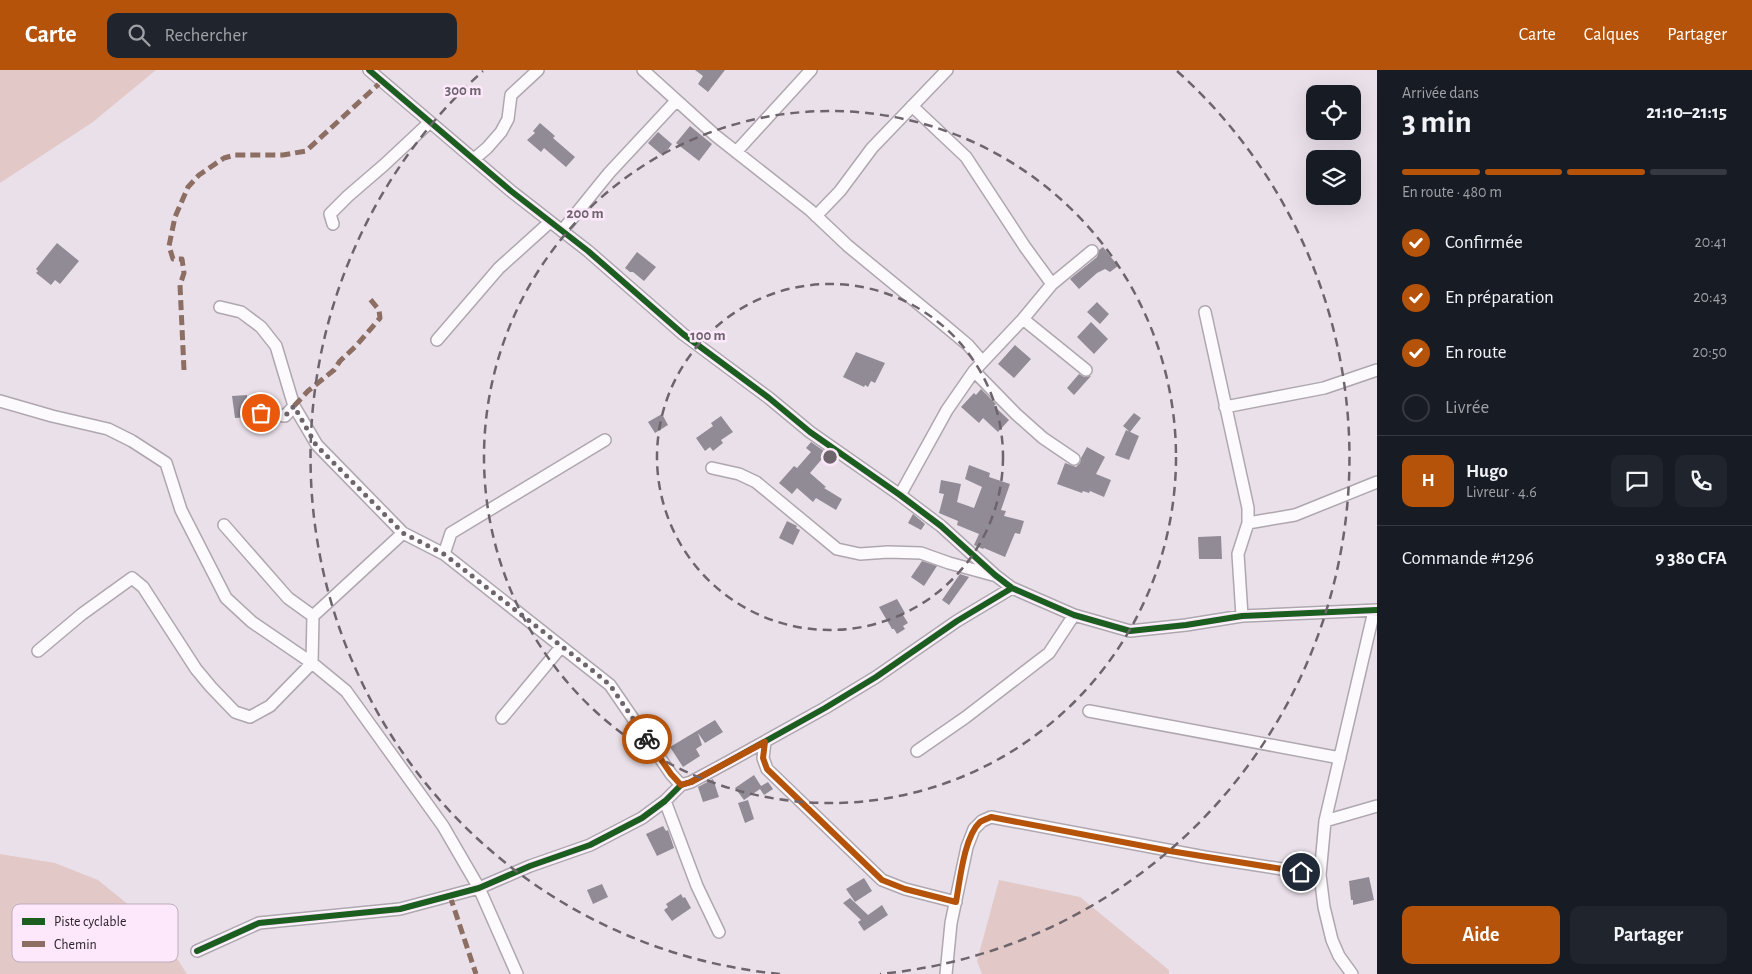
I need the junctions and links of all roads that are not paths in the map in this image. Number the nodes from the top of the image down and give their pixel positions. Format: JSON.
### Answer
{"nodes":[{"id":1,"x":369,"y":70,"type":"edge"},
{"id":2,"x":538,"y":70,"type":"edge"},
{"id":3,"x":642,"y":70,"type":"edge"},
{"id":4,"x":811,"y":70,"type":"edge"},
{"id":5,"x":947,"y":70,"type":"edge"},
{"id":6,"x":676,"y":101,"type":"junction"},
{"id":7,"x":912,"y":106,"type":"junction"},
{"id":8,"x":430,"y":122,"type":"junction"},
{"id":9,"x":736,"y":152,"type":"junction"},
{"id":10,"x":474,"y":158,"type":"junction"},
{"id":11,"x":816,"y":216,"type":"junction"},
{"id":12,"x":550,"y":222,"type":"junction"},
{"id":13,"x":333,"y":224,"type":"dead end"},
{"id":14,"x":562,"y":231,"type":"junction"},
{"id":15,"x":1092,"y":251,"type":"dead end"},
{"id":16,"x":1052,"y":284,"type":"junction"},
{"id":17,"x":220,"y":307,"type":"dead end"},
{"id":18,"x":1205,"y":312,"type":"dead end"},
{"id":19,"x":1023,"y":319,"type":"junction"},
{"id":20,"x":438,"y":340,"type":"dead end"},
{"id":21,"x":982,"y":361,"type":"junction"},
{"id":22,"x":1086,"y":370,"type":"dead end"},
{"id":23,"x":1377,"y":370,"type":"edge"},
{"id":24,"x":974,"y":371,"type":"junction"},
{"id":25,"x":0,"y":401,"type":"edge"},
{"id":26,"x":294,"y":406,"type":"junction"},
{"id":27,"x":251,"y":407,"type":"dead end"},
{"id":28,"x":1225,"y":407,"type":"junction"},
{"id":29,"x":605,"y":440,"type":"dead end"},
{"id":30,"x":1074,"y":459,"type":"dead end"},
{"id":31,"x":712,"y":468,"type":"dead end"},
{"id":32,"x":1377,"y":482,"type":"edge"},
{"id":33,"x":900,"y":495,"type":"junction"},
{"id":34,"x":1248,"y":522,"type":"junction"},
{"id":35,"x":224,"y":525,"type":"dead end"},
{"id":36,"x":403,"y":533,"type":"junction"},
{"id":37,"x":444,"y":554,"type":"junction"},
{"id":38,"x":994,"y":575,"type":"junction"},
{"id":39,"x":1012,"y":588,"type":"junction"},
{"id":40,"x":1375,"y":611,"type":"edge"},
{"id":41,"x":1074,"y":615,"type":"junction"},
{"id":42,"x":314,"y":616,"type":"junction"},
{"id":43,"x":1242,"y":616,"type":"junction"},
{"id":44,"x":561,"y":647,"type":"junction"},
{"id":45,"x":38,"y":651,"type":"dead end"},
{"id":46,"x":312,"y":663,"type":"junction"},
{"id":47,"x":1089,"y":711,"type":"dead end"},
{"id":48,"x":502,"y":718,"type":"dead end"},
{"id":49,"x":765,"y":742,"type":"junction"},
{"id":50,"x":916,"y":751,"type":"dead end"},
{"id":51,"x":1340,"y":758,"type":"junction"},
{"id":52,"x":681,"y":785,"type":"junction"},
{"id":53,"x":665,"y":802,"type":"junction"},
{"id":54,"x":1377,"y":806,"type":"edge"},
{"id":55,"x":1325,"y":821,"type":"junction"},
{"id":56,"x":1320,"y":874,"type":"junction"},
{"id":57,"x":479,"y":888,"type":"junction"},
{"id":58,"x":956,"y":902,"type":"junction"},
{"id":59,"x":719,"y":932,"type":"dead end"},
{"id":60,"x":197,"y":951,"type":"dead end"},
{"id":61,"x":517,"y":974,"type":"edge"},
{"id":62,"x":946,"y":974,"type":"edge"},
{"id":63,"x":1352,"y":974,"type":"edge"}],
"edges":[{"from":1,"to":8,"type":"street"},
{"from":2,"to":10,"type":"street"},
{"from":3,"to":6,"type":"street"},
{"from":4,"to":9,"type":"street"},
{"from":5,"to":7,"type":"street"},
{"from":6,"to":9,"type":"street"},
{"from":6,"to":14,"type":"street"},
{"from":7,"to":11,"type":"street"},
{"from":7,"to":16,"type":"street"},
{"from":8,"to":10,"type":"street"},
{"from":8,"to":13,"type":"street"},
{"from":9,"to":11,"type":"street"},
{"from":10,"to":12,"type":"street"},
{"from":11,"to":21,"type":"street"},
{"from":12,"to":14,"type":"street"},
{"from":12,"to":20,"type":"street"},
{"from":14,"to":33,"type":"street"},
{"from":15,"to":16,"type":"street"},
{"from":16,"to":19,"type":"street"},
{"from":17,"to":26,"type":"street"},
{"from":18,"to":28,"type":"street"},
{"from":19,"to":21,"type":"street"},
{"from":19,"to":22,"type":"street"},
{"from":21,"to":24,"type":"street"},
{"from":23,"to":28,"type":"street"},
{"from":24,"to":30,"type":"street"},
{"from":24,"to":33,"type":"street"},
{"from":25,"to":46,"type":"street"},
{"from":26,"to":27,"type":"street"},
{"from":26,"to":36,"type":"street"},
{"from":28,"to":34,"type":"street"},
{"from":29,"to":37,"type":"street"},
{"from":31,"to":38,"type":"street"},
{"from":32,"to":34,"type":"street"},
{"from":33,"to":38,"type":"street"},
{"from":34,"to":43,"type":"street"},
{"from":35,"to":42,"type":"street"},
{"from":36,"to":37,"type":"street"},
{"from":36,"to":42,"type":"street"},
{"from":37,"to":44,"type":"street"},
{"from":38,"to":39,"type":"street"},
{"from":39,"to":41,"type":"street"},
{"from":39,"to":49,"type":"street"},
{"from":40,"to":43,"type":"street"},
{"from":40,"to":51,"type":"street"},
{"from":41,"to":43,"type":"street"},
{"from":41,"to":50,"type":"street"},
{"from":42,"to":46,"type":"street"},
{"from":44,"to":48,"type":"street"},
{"from":44,"to":52,"type":"street"},
{"from":45,"to":46,"type":"street"},
{"from":46,"to":57,"type":"street"},
{"from":47,"to":51,"type":"street"},
{"from":49,"to":52,"type":"street"},
{"from":49,"to":58,"type":"street"},
{"from":51,"to":55,"type":"street"},
{"from":52,"to":53,"type":"street"},
{"from":53,"to":57,"type":"street"},
{"from":53,"to":59,"type":"street"},
{"from":54,"to":55,"type":"street"},
{"from":55,"to":56,"type":"street"},
{"from":56,"to":58,"type":"street"},
{"from":56,"to":63,"type":"street"},
{"from":57,"to":60,"type":"street"},
{"from":57,"to":61,"type":"street"},
{"from":58,"to":62,"type":"street"}]}
